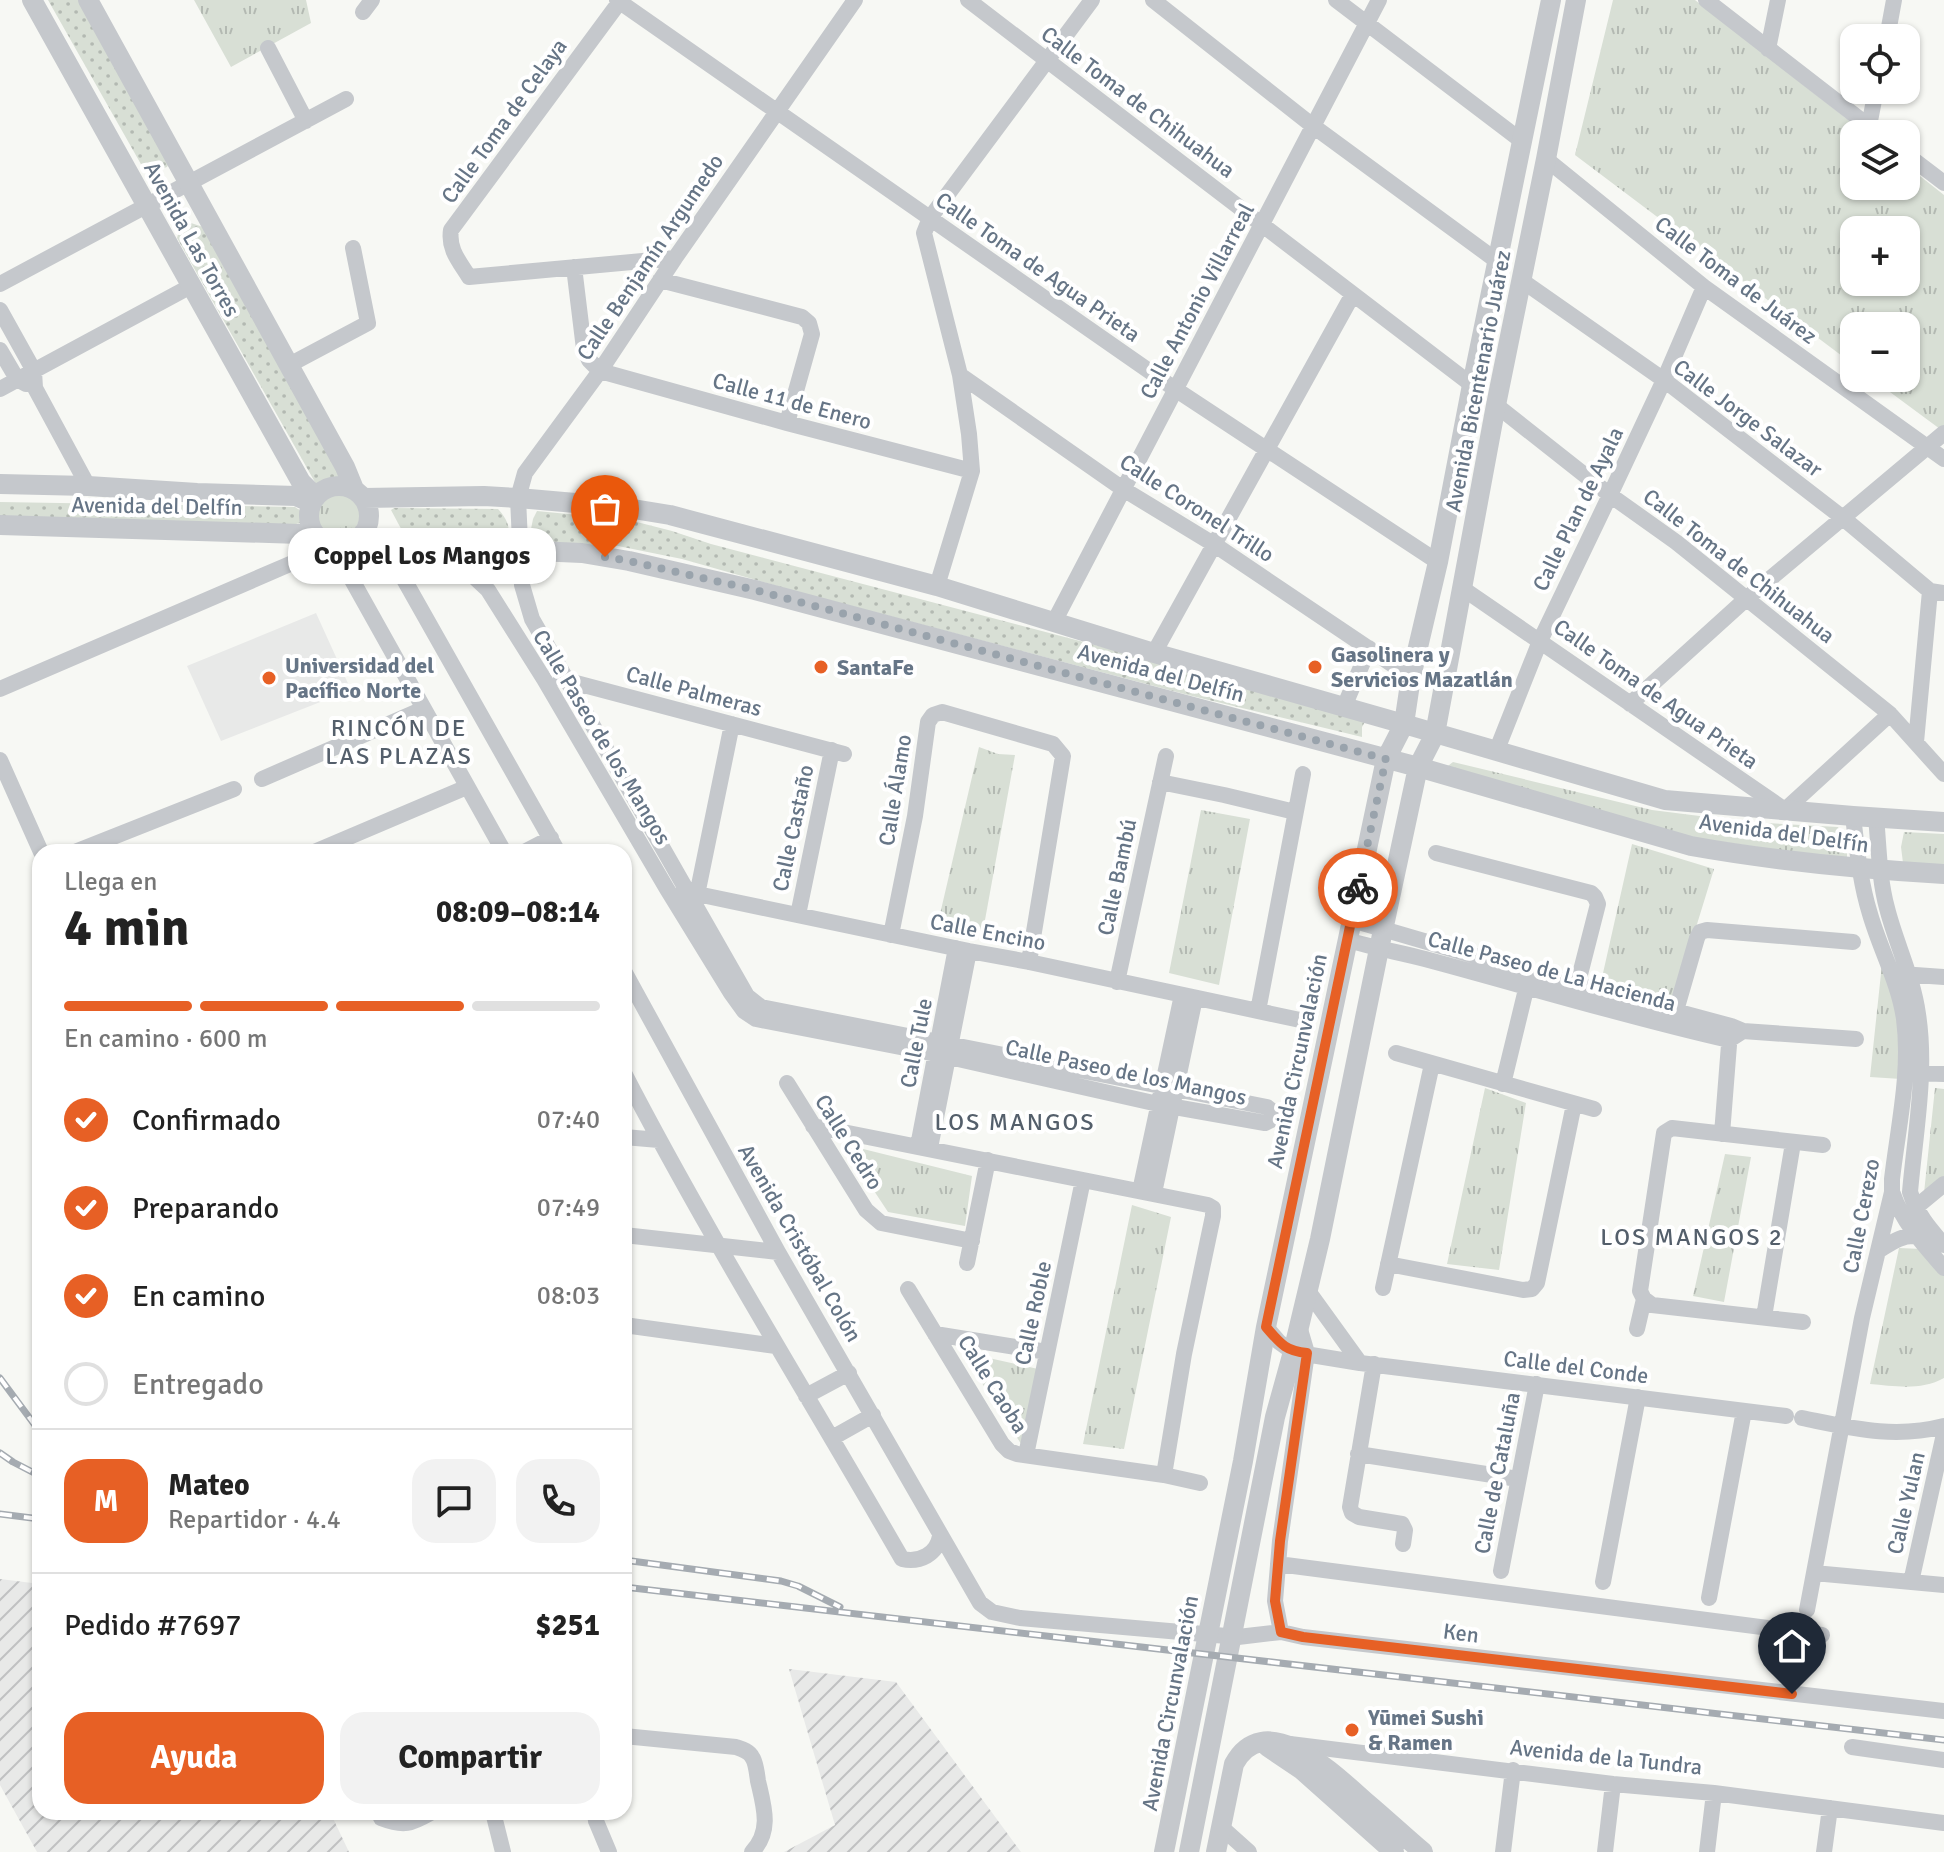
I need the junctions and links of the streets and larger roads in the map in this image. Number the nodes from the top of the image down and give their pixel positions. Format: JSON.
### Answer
{"nodes":[{"id":1,"x":32,"y":0,"type":"edge"},
{"id":2,"x":88,"y":0,"type":"edge"},
{"id":3,"x":855,"y":0,"type":"edge"},
{"id":4,"x":968,"y":0,"type":"edge"},
{"id":5,"x":1092,"y":0,"type":"edge"},
{"id":6,"x":1153,"y":0,"type":"edge"},
{"id":7,"x":1336,"y":0,"type":"edge"},
{"id":8,"x":1379,"y":0,"type":"edge"},
{"id":9,"x":1576,"y":0,"type":"edge"},
{"id":10,"x":1706,"y":0,"type":"edge"},
{"id":11,"x":1778,"y":0,"type":"edge"},
{"id":12,"x":1894,"y":0,"type":"edge"},
{"id":13,"x":620,"y":1,"type":"edge"},
{"id":14,"x":1550,"y":1,"type":"edge"},
{"id":15,"x":1367,"y":23,"type":"junction"},
{"id":16,"x":1890,"y":24,"type":"edge"},
{"id":17,"x":268,"y":48,"type":"dead end"},
{"id":18,"x":1768,"y":49,"type":"junction"},
{"id":19,"x":1047,"y":60,"type":"junction"},
{"id":20,"x":346,"y":99,"type":"dead end"},
{"id":21,"x":776,"y":111,"type":"junction"},
{"id":22,"x":1861,"y":120,"type":"edge"},
{"id":23,"x":306,"y":121,"type":"junction"},
{"id":24,"x":1313,"y":126,"type":"junction"},
{"id":25,"x":1523,"y":142,"type":"junction"},
{"id":26,"x":1546,"y":159,"type":"junction"},
{"id":27,"x":1920,"y":165,"type":"edge"},
{"id":28,"x":189,"y":183,"type":"junction"},
{"id":29,"x":1944,"y":183,"type":"edge"},
{"id":30,"x":146,"y":206,"type":"junction"},
{"id":31,"x":930,"y":218,"type":"junction"},
{"id":32,"x":1261,"y":225,"type":"junction"},
{"id":33,"x":353,"y":248,"type":"dead end"},
{"id":34,"x":675,"y":258,"type":"junction"},
{"id":35,"x":1497,"y":261,"type":"junction"},
{"id":36,"x":574,"y":267,"type":"junction"},
{"id":37,"x":660,"y":280,"type":"junction"},
{"id":38,"x":1521,"y":280,"type":"junction"},
{"id":39,"x":0,"y":284,"type":"edge"},
{"id":40,"x":191,"y":286,"type":"junction"},
{"id":41,"x":1704,"y":287,"type":"junction"},
{"id":42,"x":1353,"y":294,"type":"junction"},
{"id":43,"x":0,"y":310,"type":"edge"},
{"id":44,"x":0,"y":350,"type":"edge"},
{"id":45,"x":289,"y":365,"type":"junction"},
{"id":46,"x":34,"y":371,"type":"junction"},
{"id":47,"x":600,"y":371,"type":"junction"},
{"id":48,"x":960,"y":375,"type":"junction"},
{"id":49,"x":17,"y":379,"type":"junction"},
{"id":50,"x":1664,"y":380,"type":"junction"},
{"id":51,"x":1472,"y":385,"type":"junction"},
{"id":52,"x":35,"y":388,"type":"junction"},
{"id":53,"x":0,"y":389,"type":"edge"},
{"id":54,"x":1175,"y":389,"type":"junction"},
{"id":55,"x":1496,"y":405,"type":"junction"},
{"id":56,"x":787,"y":423,"type":"junction"},
{"id":57,"x":1944,"y":433,"type":"edge"},
{"id":58,"x":1927,"y":447,"type":"junction"},
{"id":59,"x":1266,"y":450,"type":"junction"},
{"id":60,"x":1944,"y":459,"type":"edge"},
{"id":61,"x":972,"y":471,"type":"junction"},
{"id":62,"x":0,"y":484,"type":"edge"},
{"id":63,"x":88,"y":486,"type":"junction"},
{"id":64,"x":1123,"y":489,"type":"junction"},
{"id":65,"x":359,"y":494,"type":"junction"},
{"id":66,"x":1610,"y":495,"type":"junction"},
{"id":67,"x":518,"y":498,"type":"junction"},
{"id":68,"x":314,"y":500,"type":"junction"},
{"id":69,"x":1843,"y":518,"type":"junction"},
{"id":70,"x":0,"y":525,"type":"edge"},
{"id":71,"x":364,"y":532,"type":"junction"},
{"id":72,"x":323,"y":540,"type":"junction"},
{"id":73,"x":384,"y":544,"type":"junction"},
{"id":74,"x":1215,"y":545,"type":"junction"},
{"id":75,"x":414,"y":546,"type":"junction"},
{"id":76,"x":521,"y":550,"type":"junction"},
{"id":77,"x":1438,"y":562,"type":"junction"},
{"id":78,"x":937,"y":586,"type":"junction"},
{"id":79,"x":1462,"y":588,"type":"junction"},
{"id":80,"x":1937,"y":592,"type":"edge"},
{"id":81,"x":1746,"y":599,"type":"junction"},
{"id":82,"x":1054,"y":622,"type":"junction"},
{"id":83,"x":1540,"y":641,"type":"junction"},
{"id":84,"x":1369,"y":648,"type":"junction"},
{"id":85,"x":1154,"y":653,"type":"junction"},
{"id":86,"x":1411,"y":677,"type":"junction"},
{"id":87,"x":544,"y":679,"type":"junction"},
{"id":88,"x":565,"y":679,"type":"junction"},
{"id":89,"x":0,"y":689,"type":"edge"},
{"id":90,"x":1630,"y":704,"type":"junction"},
{"id":91,"x":1344,"y":707,"type":"junction"},
{"id":92,"x":423,"y":709,"type":"junction"},
{"id":93,"x":1890,"y":714,"type":"junction"},
{"id":94,"x":732,"y":724,"type":"junction"},
{"id":95,"x":1404,"y":724,"type":"junction"},
{"id":96,"x":1435,"y":734,"type":"junction"},
{"id":97,"x":1916,"y":742,"type":"junction"},
{"id":98,"x":838,"y":752,"type":"joint"},
{"id":99,"x":1496,"y":752,"type":"junction"},
{"id":100,"x":1166,"y":756,"type":"dead end"},
{"id":101,"x":1386,"y":759,"type":"junction"},
{"id":102,"x":0,"y":760,"type":"edge"},
{"id":103,"x":1418,"y":767,"type":"junction"},
{"id":104,"x":1303,"y":774,"type":"dead end"},
{"id":105,"x":1944,"y":774,"type":"edge"},
{"id":106,"x":262,"y":779,"type":"dead end"},
{"id":107,"x":1160,"y":782,"type":"junction"},
{"id":108,"x":467,"y":787,"type":"junction"},
{"id":109,"x":234,"y":789,"type":"dead end"},
{"id":110,"x":1785,"y":810,"type":"junction"},
{"id":111,"x":1295,"y":812,"type":"junction"},
{"id":112,"x":1853,"y":816,"type":"junction"},
{"id":113,"x":1876,"y":817,"type":"junction"},
{"id":114,"x":1944,"y":822,"type":"edge"},
{"id":115,"x":37,"y":844,"type":"edge"},
{"id":116,"x":95,"y":844,"type":"edge"},
{"id":117,"x":333,"y":844,"type":"edge"},
{"id":118,"x":499,"y":844,"type":"edge"},
{"id":119,"x":554,"y":844,"type":"edge"},
{"id":120,"x":1436,"y":853,"type":"dead end"},
{"id":121,"x":1870,"y":869,"type":"junction"},
{"id":122,"x":1944,"y":874,"type":"edge"},
{"id":123,"x":667,"y":889,"type":"junction"},
{"id":124,"x":692,"y":893,"type":"junction"},
{"id":125,"x":798,"y":915,"type":"junction"},
{"id":126,"x":1383,"y":928,"type":"junction"},
{"id":127,"x":1350,"y":930,"type":"junction"},
{"id":128,"x":891,"y":935,"type":"junction"},
{"id":129,"x":1853,"y":942,"type":"dead end"},
{"id":130,"x":1379,"y":949,"type":"junction"},
{"id":131,"x":963,"y":950,"type":"junction"},
{"id":132,"x":1424,"y":950,"type":"junction"},
{"id":133,"x":1029,"y":962,"type":"junction"},
{"id":134,"x":1891,"y":974,"type":"junction"},
{"id":135,"x":1910,"y":975,"type":"junction"},
{"id":136,"x":1944,"y":977,"type":"edge"},
{"id":137,"x":1529,"y":980,"type":"junction"},
{"id":138,"x":1117,"y":982,"type":"junction"},
{"id":139,"x":632,"y":986,"type":"edge"},
{"id":140,"x":1576,"y":992,"type":"junction"},
{"id":141,"x":1188,"y":996,"type":"junction"},
{"id":142,"x":1258,"y":1011,"type":"junction"},
{"id":143,"x":1674,"y":1019,"type":"junction"},
{"id":144,"x":1300,"y":1020,"type":"dead end"},
{"id":145,"x":1734,"y":1032,"type":"junction"},
{"id":146,"x":1856,"y":1039,"type":"dead end"},
{"id":147,"x":943,"y":1049,"type":"junction"},
{"id":148,"x":1396,"y":1053,"type":"dead end"},
{"id":149,"x":1432,"y":1064,"type":"junction"},
{"id":150,"x":1913,"y":1073,"type":"junction"},
{"id":151,"x":1944,"y":1074,"type":"edge"},
{"id":152,"x":787,"y":1083,"type":"dead end"},
{"id":153,"x":1503,"y":1084,"type":"junction"},
{"id":154,"x":632,"y":1088,"type":"edge"},
{"id":155,"x":1167,"y":1096,"type":"junction"},
{"id":156,"x":1574,"y":1104,"type":"junction"},
{"id":157,"x":1594,"y":1109,"type":"dead end"},
{"id":158,"x":813,"y":1126,"type":"junction"},
{"id":159,"x":1722,"y":1134,"type":"junction"},
{"id":160,"x":632,"y":1138,"type":"edge"},
{"id":161,"x":659,"y":1140,"type":"junction"},
{"id":162,"x":1793,"y":1143,"type":"junction"},
{"id":163,"x":1823,"y":1145,"type":"dead end"},
{"id":164,"x":924,"y":1147,"type":"junction"},
{"id":165,"x":988,"y":1160,"type":"junction"},
{"id":166,"x":1083,"y":1180,"type":"junction"},
{"id":167,"x":1944,"y":1184,"type":"edge"},
{"id":168,"x":1147,"y":1192,"type":"junction"},
{"id":169,"x":1892,"y":1192,"type":"junction"},
{"id":170,"x":1915,"y":1208,"type":"junction"},
{"id":171,"x":632,"y":1236,"type":"edge"},
{"id":172,"x":1916,"y":1236,"type":"junction"},
{"id":173,"x":972,"y":1241,"type":"junction"},
{"id":174,"x":1944,"y":1245,"type":"edge"},
{"id":175,"x":719,"y":1246,"type":"junction"},
{"id":176,"x":1878,"y":1251,"type":"junction"},
{"id":177,"x":778,"y":1252,"type":"junction"},
{"id":178,"x":967,"y":1263,"type":"dead end"},
{"id":179,"x":1388,"y":1264,"type":"junction"},
{"id":180,"x":1944,"y":1268,"type":"edge"},
{"id":181,"x":1383,"y":1288,"type":"dead end"},
{"id":182,"x":908,"y":1289,"type":"dead end"},
{"id":183,"x":1308,"y":1291,"type":"junction"},
{"id":184,"x":1644,"y":1299,"type":"junction"},
{"id":185,"x":1764,"y":1317,"type":"junction"},
{"id":186,"x":1803,"y":1322,"type":"dead end"},
{"id":187,"x":632,"y":1326,"type":"edge"},
{"id":188,"x":1266,"y":1327,"type":"junction"},
{"id":189,"x":1637,"y":1329,"type":"dead end"},
{"id":190,"x":935,"y":1334,"type":"junction"},
{"id":191,"x":776,"y":1346,"type":"junction"},
{"id":192,"x":1047,"y":1352,"type":"junction"},
{"id":193,"x":1300,"y":1352,"type":"junction"},
{"id":194,"x":1367,"y":1363,"type":"junction"},
{"id":195,"x":849,"y":1373,"type":"junction"},
{"id":196,"x":1537,"y":1384,"type":"junction"},
{"id":197,"x":806,"y":1396,"type":"junction"},
{"id":198,"x":1638,"y":1397,"type":"junction"},
{"id":199,"x":1744,"y":1411,"type":"junction"},
{"id":200,"x":873,"y":1415,"type":"junction"},
{"id":201,"x":1841,"y":1425,"type":"junction"},
{"id":202,"x":1944,"y":1426,"type":"edge"},
{"id":203,"x":1944,"y":1434,"type":"edge"},
{"id":204,"x":832,"y":1438,"type":"junction"},
{"id":205,"x":1358,"y":1454,"type":"junction"},
{"id":206,"x":1026,"y":1455,"type":"junction"},
{"id":207,"x":1164,"y":1475,"type":"junction"},
{"id":208,"x":1518,"y":1479,"type":"junction"},
{"id":209,"x":1200,"y":1483,"type":"dead end"},
{"id":210,"x":940,"y":1536,"type":"junction"},
{"id":211,"x":1403,"y":1544,"type":"dead end"},
{"id":212,"x":1278,"y":1564,"type":"junction"},
{"id":213,"x":1501,"y":1571,"type":"dead end"},
{"id":214,"x":1814,"y":1573,"type":"junction"},
{"id":215,"x":1603,"y":1582,"type":"dead end"},
{"id":216,"x":1911,"y":1582,"type":"junction"},
{"id":217,"x":1944,"y":1585,"type":"edge"},
{"id":218,"x":1709,"y":1598,"type":"dead end"},
{"id":219,"x":1807,"y":1610,"type":"dead end"},
{"id":220,"x":992,"y":1612,"type":"joint"},
{"id":221,"x":1281,"y":1632,"type":"junction"},
{"id":222,"x":1822,"y":1635,"type":"dead end"},
{"id":223,"x":1944,"y":1711,"type":"edge"},
{"id":224,"x":632,"y":1737,"type":"edge"},
{"id":225,"x":1262,"y":1742,"type":"junction"},
{"id":226,"x":1284,"y":1743,"type":"junction"},
{"id":227,"x":1852,"y":1747,"type":"dead end"},
{"id":228,"x":1944,"y":1760,"type":"edge"},
{"id":229,"x":1513,"y":1770,"type":"junction"},
{"id":230,"x":1613,"y":1784,"type":"junction"},
{"id":231,"x":1714,"y":1793,"type":"junction"},
{"id":232,"x":1830,"y":1808,"type":"junction"},
{"id":233,"x":389,"y":1820,"type":"edge"},
{"id":234,"x":415,"y":1820,"type":"edge"},
{"id":235,"x":495,"y":1820,"type":"edge"},
{"id":236,"x":596,"y":1820,"type":"edge"},
{"id":237,"x":1944,"y":1823,"type":"edge"},
{"id":238,"x":1220,"y":1826,"type":"junction"},
{"id":239,"x":503,"y":1852,"type":"edge"},
{"id":240,"x":609,"y":1852,"type":"edge"},
{"id":241,"x":752,"y":1852,"type":"edge"},
{"id":242,"x":1164,"y":1852,"type":"edge"},
{"id":243,"x":1189,"y":1852,"type":"edge"},
{"id":244,"x":1216,"y":1852,"type":"edge"},
{"id":245,"x":1249,"y":1852,"type":"edge"},
{"id":246,"x":1394,"y":1852,"type":"edge"},
{"id":247,"x":1423,"y":1852,"type":"edge"},
{"id":248,"x":1503,"y":1852,"type":"edge"},
{"id":249,"x":1605,"y":1852,"type":"edge"},
{"id":250,"x":1707,"y":1852,"type":"edge"},
{"id":251,"x":1824,"y":1852,"type":"edge"}],
"edges":[{"from":1,"to":30,"type":"street","name":"Avenida Las Torres"},
{"from":2,"to":28,"type":"street","name":"Avenida Las Torres"},
{"from":3,"to":21,"type":"street","name":"Calle Benjamín Argumedo"},
{"from":4,"to":19,"type":"street","name":"Calle Toma de Chihuahua"},
{"from":5,"to":19,"type":"street"},
{"from":6,"to":24,"type":"street"},
{"from":7,"to":15,"type":"street"},
{"from":8,"to":15,"type":"street","name":"Calle Antonio Villarreal"},
{"from":9,"to":26,"type":"street","name":"Avenida Bicentenario Juárez"},
{"from":10,"to":18,"type":"street"},
{"from":11,"to":18,"type":"street"},
{"from":12,"to":16,"type":"street"},
{"from":13,"to":21,"type":"street","name":"Calle Toma de Agua Prieta"},
{"from":13,"to":36,"type":"street","name":"Calle Toma de Celaya"},
{"from":14,"to":25,"type":"street","name":"Avenida Bicentenario Juárez"},
{"from":15,"to":24,"type":"street","name":"Calle Antonio Villarreal"},
{"from":15,"to":25,"type":"street"},
{"from":17,"to":23,"type":"street"},
{"from":18,"to":22,"type":"street"},
{"from":19,"to":31,"type":"street"},
{"from":19,"to":32,"type":"street","name":"Calle Toma de Chihuahua"},
{"from":20,"to":23,"type":"street"},
{"from":21,"to":31,"type":"street","name":"Calle Toma de Agua Prieta"},
{"from":21,"to":34,"type":"street","name":"Calle Benjamín Argumedo"},
{"from":23,"to":28,"type":"street"},
{"from":24,"to":32,"type":"street","name":"Calle Antonio Villarreal"},
{"from":24,"to":35,"type":"street"},
{"from":25,"to":35,"type":"street","name":"Avenida Bicentenario Juárez"},
{"from":26,"to":38,"type":"street","name":"Avenida Bicentenario Juárez"},
{"from":26,"to":41,"type":"street","name":"Calle Toma de Juárez"},
{"from":27,"to":29,"type":"street"},
{"from":28,"to":30,"type":"street"},
{"from":28,"to":45,"type":"street","name":"Avenida Las Torres"},
{"from":30,"to":39,"type":"street"},
{"from":30,"to":40,"type":"street","name":"Avenida Las Torres"},
{"from":31,"to":48,"type":"street"},
{"from":31,"to":54,"type":"street","name":"Calle Toma de Agua Prieta"},
{"from":32,"to":42,"type":"street","name":"Calle Toma de Chihuahua"},
{"from":32,"to":54,"type":"street","name":"Calle Antonio Villarreal"},
{"from":33,"to":45,"type":"street"},
{"from":34,"to":36,"type":"street"},
{"from":34,"to":37,"type":"street","name":"Calle Benjamín Argumedo"},
{"from":35,"to":51,"type":"street","name":"Avenida Bicentenario Juárez"},
{"from":36,"to":47,"type":"street"},
{"from":37,"to":47,"type":"street","name":"Calle Benjamín Argumedo"},
{"from":37,"to":56,"type":"street"},
{"from":38,"to":50,"type":"street","name":"Calle Jorge Salazar"},
{"from":38,"to":55,"type":"street","name":"Avenida Bicentenario Juárez"},
{"from":40,"to":46,"type":"street"},
{"from":40,"to":68,"type":"street","name":"Avenida Las Torres"},
{"from":41,"to":50,"type":"street","name":"Calle Plan de Ayala"},
{"from":41,"to":58,"type":"street","name":"Calle Toma de Juárez"},
{"from":42,"to":51,"type":"street","name":"Calle Toma de Chihuahua"},
{"from":42,"to":59,"type":"street"},
{"from":43,"to":46,"type":"street"},
{"from":44,"to":49,"type":"street"},
{"from":45,"to":65,"type":"street","name":"Avenida Las Torres"},
{"from":46,"to":49,"type":"street"},
{"from":46,"to":52,"type":"street"},
{"from":47,"to":56,"type":"street","name":"Calle 11 de Enero"},
{"from":47,"to":67,"type":"street","name":"Calle Benjamín Argumedo"},
{"from":48,"to":61,"type":"street"},
{"from":48,"to":64,"type":"street","name":"Calle Coronel Trillo"},
{"from":49,"to":52,"type":"street"},
{"from":49,"to":53,"type":"street"},
{"from":50,"to":66,"type":"street","name":"Calle Plan de Ayala"},
{"from":50,"to":69,"type":"street","name":"Calle Jorge Salazar"},
{"from":51,"to":77,"type":"street","name":"Avenida Bicentenario Juárez"},
{"from":52,"to":63,"type":"street"},
{"from":54,"to":59,"type":"street","name":"Calle Toma de Agua Prieta"},
{"from":54,"to":64,"type":"street","name":"Calle Antonio Villarreal"},
{"from":55,"to":66,"type":"street","name":"Calle Toma de Chihuahua"},
{"from":55,"to":79,"type":"street","name":"Avenida Bicentenario Juárez"},
{"from":56,"to":61,"type":"street","name":"Calle 11 de Enero"},
{"from":57,"to":58,"type":"street"},
{"from":58,"to":60,"type":"street","name":"Calle Toma de Juárez"},
{"from":58,"to":69,"type":"street"},
{"from":59,"to":74,"type":"street"},
{"from":59,"to":77,"type":"street","name":"Calle Toma de Agua Prieta"},
{"from":61,"to":78,"type":"street"},
{"from":62,"to":63,"type":"street","name":"Avenida del Delfín"},
{"from":63,"to":68,"type":"street","name":"Avenida del Delfín"},
{"from":64,"to":74,"type":"street","name":"Calle Coronel Trillo"},
{"from":64,"to":82,"type":"street","name":"Calle Antonio Villarreal"},
{"from":65,"to":67,"type":"street","name":"Avenida del Delfín"},
{"from":65,"to":68,"type":"street"},
{"from":65,"to":71,"type":"street"},
{"from":66,"to":81,"type":"street","name":"Calle Toma de Chihuahua"},
{"from":66,"to":83,"type":"street","name":"Calle Plan de Ayala"},
{"from":67,"to":76,"type":"street","name":"Calle Benjamín Argumedo"},
{"from":67,"to":78,"type":"street","name":"Avenida del Delfín"},
{"from":68,"to":72,"type":"street"},
{"from":69,"to":80,"type":"street","name":"Calle Jorge Salazar"},
{"from":69,"to":81,"type":"street"},
{"from":70,"to":72,"type":"street","name":"Avenida del Delfín"},
{"from":71,"to":72,"type":"street"},
{"from":71,"to":73,"type":"street","name":"Avenida del Delfín"},
{"from":72,"to":89,"type":"street"},
{"from":72,"to":92,"type":"street"},
{"from":73,"to":75,"type":"street","name":"Avenida del Delfín"},
{"from":73,"to":119,"type":"street"},
{"from":74,"to":84,"type":"street","name":"Calle Coronel Trillo"},
{"from":74,"to":85,"type":"street"},
{"from":75,"to":76,"type":"street","name":"Avenida del Delfín"},
{"from":75,"to":87,"type":"street","name":"Calle Paseo de los Mangos"},
{"from":76,"to":88,"type":"street","name":"Calle Paseo de los Mangos"},
{"from":76,"to":101,"type":"street","name":"Avenida del Delfín"},
{"from":77,"to":86,"type":"street","name":"Avenida Bicentenario Juárez"},
{"from":78,"to":82,"type":"street","name":"Avenida del Delfín"},
{"from":79,"to":83,"type":"street","name":"Calle Toma de Agua Prieta"},
{"from":79,"to":96,"type":"street","name":"Avenida Bicentenario Juárez"},
{"from":80,"to":97,"type":"street"},
{"from":81,"to":90,"type":"street"},
{"from":81,"to":93,"type":"street","name":"Calle Toma de Chihuahua"},
{"from":82,"to":85,"type":"street","name":"Avenida del Delfín"},
{"from":83,"to":90,"type":"street","name":"Calle Toma de Agua Prieta"},
{"from":83,"to":99,"type":"street","name":"Calle Plan de Ayala"},
{"from":84,"to":86,"type":"street","name":"Calle Coronel Trillo"},
{"from":84,"to":91,"type":"street"},
{"from":85,"to":91,"type":"street","name":"Avenida del Delfín"},
{"from":86,"to":95,"type":"street","name":"Avenida Bicentenario Juárez"},
{"from":87,"to":88,"type":"street","name":"Calle Palmeras"},
{"from":87,"to":123,"type":"street","name":"Calle Paseo de los Mangos"},
{"from":88,"to":94,"type":"street","name":"Calle Palmeras"},
{"from":88,"to":124,"type":"street","name":"Calle Paseo de los Mangos"},
{"from":90,"to":110,"type":"street","name":"Calle Toma de Agua Prieta"},
{"from":91,"to":95,"type":"street","name":"Avenida del Delfín"},
{"from":92,"to":106,"type":"street"},
{"from":92,"to":108,"type":"street"},
{"from":93,"to":97,"type":"street","name":"Calle Toma de Chihuahua"},
{"from":93,"to":110,"type":"street"},
{"from":94,"to":98,"type":"street","name":"Calle Palmeras"},
{"from":94,"to":124,"type":"street"},
{"from":95,"to":96,"type":"street","name":"Avenida del Delfín"},
{"from":95,"to":101,"type":"street","name":"Avenida Bicentenario Juárez"},
{"from":96,"to":99,"type":"street","name":"Avenida del Delfín"},
{"from":96,"to":103,"type":"street","name":"Avenida Bicentenario Juárez"},
{"from":97,"to":105,"type":"street","name":"Calle Toma de Chihuahua"},
{"from":98,"to":125,"type":"street","name":"Calle Castaño"},
{"from":99,"to":110,"type":"street","name":"Avenida del Delfín"},
{"from":100,"to":107,"type":"street","name":"Calle Bambú"},
{"from":101,"to":103,"type":"street","name":"Avenida del Delfín"},
{"from":101,"to":127,"type":"street","name":"Avenida Circunvalación"},
{"from":102,"to":115,"type":"street"},
{"from":103,"to":121,"type":"street","name":"Avenida del Delfín"},
{"from":103,"to":126,"type":"street"},
{"from":104,"to":111,"type":"street"},
{"from":107,"to":111,"type":"street"},
{"from":107,"to":138,"type":"street","name":"Calle Bambú"},
{"from":108,"to":117,"type":"street"},
{"from":108,"to":118,"type":"street"},
{"from":109,"to":116,"type":"street"},
{"from":110,"to":112,"type":"street","name":"Avenida del Delfín"},
{"from":111,"to":142,"type":"street"},
{"from":112,"to":113,"type":"street","name":"Avenida del Delfín"},
{"from":112,"to":121,"type":"street","name":"Avenida del Delfín"},
{"from":113,"to":114,"type":"street","name":"Avenida del Delfín"},
{"from":113,"to":121,"type":"street","name":"Avenida del Delfín"},
{"from":120,"to":140,"type":"street"},
{"from":121,"to":122,"type":"street","name":"Avenida del Delfín"},
{"from":121,"to":134,"type":"street","name":"Calle Cerezo"},
{"from":121,"to":135,"type":"street","name":"Calle Cerezo"},
{"from":123,"to":124,"type":"street","name":"Calle Encino"},
{"from":123,"to":147,"type":"street","name":"Calle Paseo de los Mangos"},
{"from":124,"to":125,"type":"street","name":"Calle Encino"},
{"from":124,"to":147,"type":"street","name":"Calle Paseo de los Mangos"},
{"from":125,"to":128,"type":"street","name":"Calle Encino"},
{"from":126,"to":127,"type":"street","name":"Calle Paseo de La Hacienda"},
{"from":126,"to":130,"type":"street"},
{"from":126,"to":132,"type":"street","name":"Calle Paseo de La Hacienda"},
{"from":127,"to":130,"type":"street","name":"Calle Paseo de La Hacienda"},
{"from":127,"to":188,"type":"street","name":"Avenida Circunvalación"},
{"from":128,"to":131,"type":"street","name":"Calle Encino"},
{"from":128,"to":133,"type":"street","name":"Calle Álamo"},
{"from":129,"to":143,"type":"street"},
{"from":130,"to":132,"type":"street","name":"Calle Paseo de La Hacienda"},
{"from":130,"to":183,"type":"street"},
{"from":131,"to":133,"type":"street","name":"Calle Encino"},
{"from":131,"to":147,"type":"street","name":"Calle Tule"},
{"from":132,"to":137,"type":"street","name":"Calle Paseo de La Hacienda"},
{"from":133,"to":138,"type":"street","name":"Calle Encino"},
{"from":134,"to":135,"type":"street"},
{"from":134,"to":150,"type":"street","name":"Calle Cerezo"},
{"from":135,"to":136,"type":"street"},
{"from":135,"to":150,"type":"street","name":"Calle Cerezo"},
{"from":137,"to":140,"type":"street","name":"Calle Paseo de La Hacienda"},
{"from":137,"to":153,"type":"street"},
{"from":138,"to":141,"type":"street","name":"Calle Encino"},
{"from":139,"to":177,"type":"street","name":"Avenida Cristóbal Colón"},
{"from":140,"to":143,"type":"street","name":"Calle Paseo de La Hacienda"},
{"from":141,"to":142,"type":"street","name":"Calle Encino"},
{"from":141,"to":155,"type":"street"},
{"from":142,"to":144,"type":"street","name":"Calle Encino"},
{"from":143,"to":145,"type":"street","name":"Calle Paseo de La Hacienda"},
{"from":145,"to":146,"type":"street","name":"Calle Paseo de La Hacienda"},
{"from":145,"to":159,"type":"street"},
{"from":147,"to":155,"type":"street","name":"Calle Paseo de los Mangos"},
{"from":147,"to":164,"type":"street","name":"Calle Tule"},
{"from":148,"to":149,"type":"street"},
{"from":149,"to":153,"type":"street"},
{"from":149,"to":179,"type":"street"},
{"from":150,"to":151,"type":"street"},
{"from":150,"to":169,"type":"street","name":"Calle Cerezo"},
{"from":150,"to":170,"type":"street","name":"Calle Cerezo"},
{"from":152,"to":158,"type":"street","name":"Calle Cedro"},
{"from":153,"to":156,"type":"street"},
{"from":154,"to":161,"type":"street"},
{"from":155,"to":155,"type":"street","name":"Calle Paseo de los Mangos"},
{"from":155,"to":168,"type":"street"},
{"from":156,"to":157,"type":"street"},
{"from":156,"to":179,"type":"street"},
{"from":158,"to":164,"type":"street"},
{"from":158,"to":173,"type":"street","name":"Calle Cedro"},
{"from":159,"to":162,"type":"street"},
{"from":159,"to":184,"type":"street"},
{"from":160,"to":161,"type":"street"},
{"from":161,"to":175,"type":"street"},
{"from":162,"to":163,"type":"street"},
{"from":162,"to":185,"type":"street"},
{"from":164,"to":165,"type":"street"},
{"from":165,"to":166,"type":"street"},
{"from":165,"to":173,"type":"street"},
{"from":166,"to":168,"type":"street"},
{"from":166,"to":192,"type":"street","name":"Calle Roble"},
{"from":167,"to":170,"type":"street"},
{"from":168,"to":207,"type":"street"},
{"from":169,"to":172,"type":"street"},
{"from":169,"to":176,"type":"street","name":"Calle Cerezo"},
{"from":170,"to":174,"type":"street"},
{"from":171,"to":175,"type":"street"},
{"from":172,"to":176,"type":"street"},
{"from":172,"to":180,"type":"street"},
{"from":173,"to":178,"type":"street"},
{"from":175,"to":177,"type":"street"},
{"from":175,"to":191,"type":"street"},
{"from":176,"to":201,"type":"street","name":"Calle Cerezo"},
{"from":177,"to":195,"type":"street","name":"Avenida Cristóbal Colón"},
{"from":179,"to":181,"type":"street"},
{"from":182,"to":190,"type":"street","name":"Calle Caoba"},
{"from":183,"to":193,"type":"street"},
{"from":183,"to":194,"type":"street"},
{"from":184,"to":185,"type":"street"},
{"from":184,"to":189,"type":"street"},
{"from":185,"to":186,"type":"street"},
{"from":187,"to":191,"type":"street"},
{"from":188,"to":193,"type":"street"},
{"from":188,"to":242,"type":"street","name":"Avenida Circunvalación"},
{"from":190,"to":192,"type":"street"},
{"from":190,"to":206,"type":"street","name":"Calle Caoba"},
{"from":191,"to":197,"type":"street"},
{"from":192,"to":206,"type":"street","name":"Calle Roble"},
{"from":193,"to":194,"type":"street"},
{"from":193,"to":212,"type":"street"},
{"from":193,"to":243,"type":"street"},
{"from":194,"to":196,"type":"street","name":"Calle del Conde"},
{"from":194,"to":205,"type":"street"},
{"from":195,"to":197,"type":"street"},
{"from":195,"to":200,"type":"street","name":"Avenida Cristóbal Colón"},
{"from":196,"to":198,"type":"street","name":"Calle del Conde"},
{"from":196,"to":208,"type":"street","name":"Calle de Cataluña"},
{"from":197,"to":204,"type":"street"},
{"from":198,"to":199,"type":"street","name":"Calle del Conde"},
{"from":198,"to":215,"type":"street"},
{"from":199,"to":201,"type":"street","name":"Calle del Conde"},
{"from":199,"to":218,"type":"street"},
{"from":200,"to":204,"type":"street"},
{"from":200,"to":210,"type":"street","name":"Avenida Cristóbal Colón"},
{"from":201,"to":202,"type":"street","name":"Calle del Conde"},
{"from":201,"to":214,"type":"street","name":"Calle Cerezo"},
{"from":203,"to":216,"type":"street","name":"Calle Yulan"},
{"from":204,"to":210,"type":"street"},
{"from":205,"to":208,"type":"street"},
{"from":205,"to":211,"type":"street"},
{"from":206,"to":207,"type":"street","name":"Calle Caoba"},
{"from":207,"to":209,"type":"street","name":"Calle Caoba"},
{"from":208,"to":213,"type":"street","name":"Calle de Cataluña"},
{"from":210,"to":220,"type":"street","name":"Avenida Cristóbal Colón"},
{"from":212,"to":221,"type":"street"},
{"from":212,"to":222,"type":"street"},
{"from":214,"to":216,"type":"street"},
{"from":214,"to":219,"type":"street","name":"Calle Cerezo"},
{"from":216,"to":217,"type":"street"},
{"from":220,"to":221,"type":"street","name":"Ken"},
{"from":221,"to":223,"type":"street","name":"Ken"},
{"from":224,"to":241,"type":"street"},
{"from":225,"to":226,"type":"street","name":"Avenida de la Tundra"},
{"from":225,"to":238,"type":"street"},
{"from":225,"to":246,"type":"street"},
{"from":226,"to":229,"type":"street","name":"Avenida de la Tundra"},
{"from":226,"to":247,"type":"street"},
{"from":227,"to":228,"type":"street"},
{"from":229,"to":230,"type":"street","name":"Avenida de la Tundra"},
{"from":229,"to":248,"type":"street"},
{"from":230,"to":231,"type":"street","name":"Avenida de la Tundra"},
{"from":230,"to":249,"type":"street"},
{"from":231,"to":232,"type":"street","name":"Avenida de la Tundra"},
{"from":231,"to":250,"type":"street"},
{"from":232,"to":237,"type":"street","name":"Avenida de la Tundra"},
{"from":232,"to":251,"type":"street"},
{"from":233,"to":234,"type":"street"},
{"from":235,"to":239,"type":"street"},
{"from":236,"to":240,"type":"street"},
{"from":238,"to":244,"type":"street"},
{"from":238,"to":245,"type":"street"}]}
